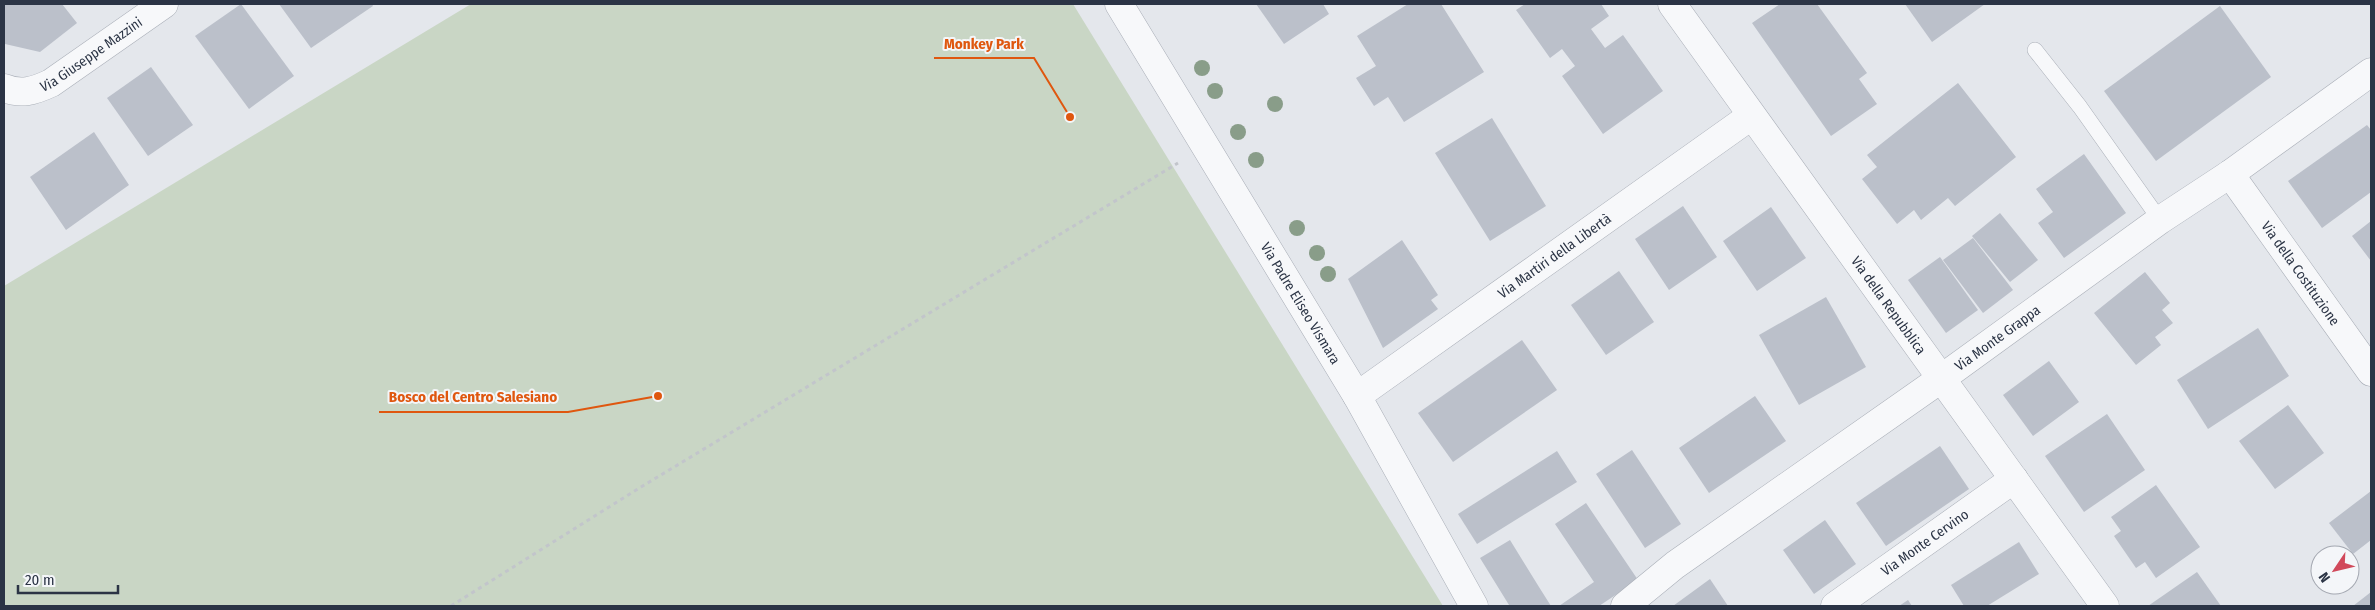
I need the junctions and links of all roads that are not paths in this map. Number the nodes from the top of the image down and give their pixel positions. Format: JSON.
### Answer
{"nodes":[{"id":1,"x":164,"y":4,"type":"edge"},
{"id":2,"x":1119,"y":4,"type":"edge"},
{"id":3,"x":1682,"y":8,"type":"edge"},
{"id":4,"x":2036,"y":50,"type":"dead end"},
{"id":5,"x":2371,"y":72,"type":"edge"},
{"id":6,"x":7,"y":89,"type":"edge"},
{"id":7,"x":1751,"y":116,"type":"junction"},
{"id":8,"x":2230,"y":174,"type":"junction"},
{"id":9,"x":2160,"y":220,"type":"junction"},
{"id":10,"x":2371,"y":372,"type":"edge"},
{"id":11,"x":1942,"y":378,"type":"junction"},
{"id":12,"x":1357,"y":396,"type":"junction"},
{"id":13,"x":2014,"y":479,"type":"junction"},
{"id":14,"x":1474,"y":606,"type":"edge"},
{"id":15,"x":1625,"y":606,"type":"edge"},
{"id":16,"x":1835,"y":606,"type":"edge"},
{"id":17,"x":2105,"y":606,"type":"edge"}],
"edges":[{"from":1,"to":6,"type":"street","name":"Via Giuseppe Mazzini"},
{"from":2,"to":12,"type":"street","name":"Via Padre Eliseo Vismara"},
{"from":3,"to":7,"type":"street","name":"Via della Repubblica"},
{"from":4,"to":9,"type":"lane"},
{"from":5,"to":8,"type":"street","name":"Via Monte Grappa"},
{"from":7,"to":11,"type":"street","name":"Via della Repubblica"},
{"from":7,"to":12,"type":"street","name":"Via Martiri della Libertà"},
{"from":8,"to":9,"type":"street","name":"Via Monte Grappa"},
{"from":8,"to":10,"type":"street","name":"Via della Costituzione"},
{"from":9,"to":11,"type":"street","name":"Via Monte Grappa"},
{"from":11,"to":13,"type":"street","name":"Via della Repubblica"},
{"from":11,"to":15,"type":"street","name":"Via Monte Grappa"},
{"from":12,"to":14,"type":"street","name":"Via Padre Eliseo Vismara"},
{"from":13,"to":16,"type":"street","name":"Via Monte Cervino"},
{"from":13,"to":17,"type":"street","name":"Via della Repubblica"}]}
